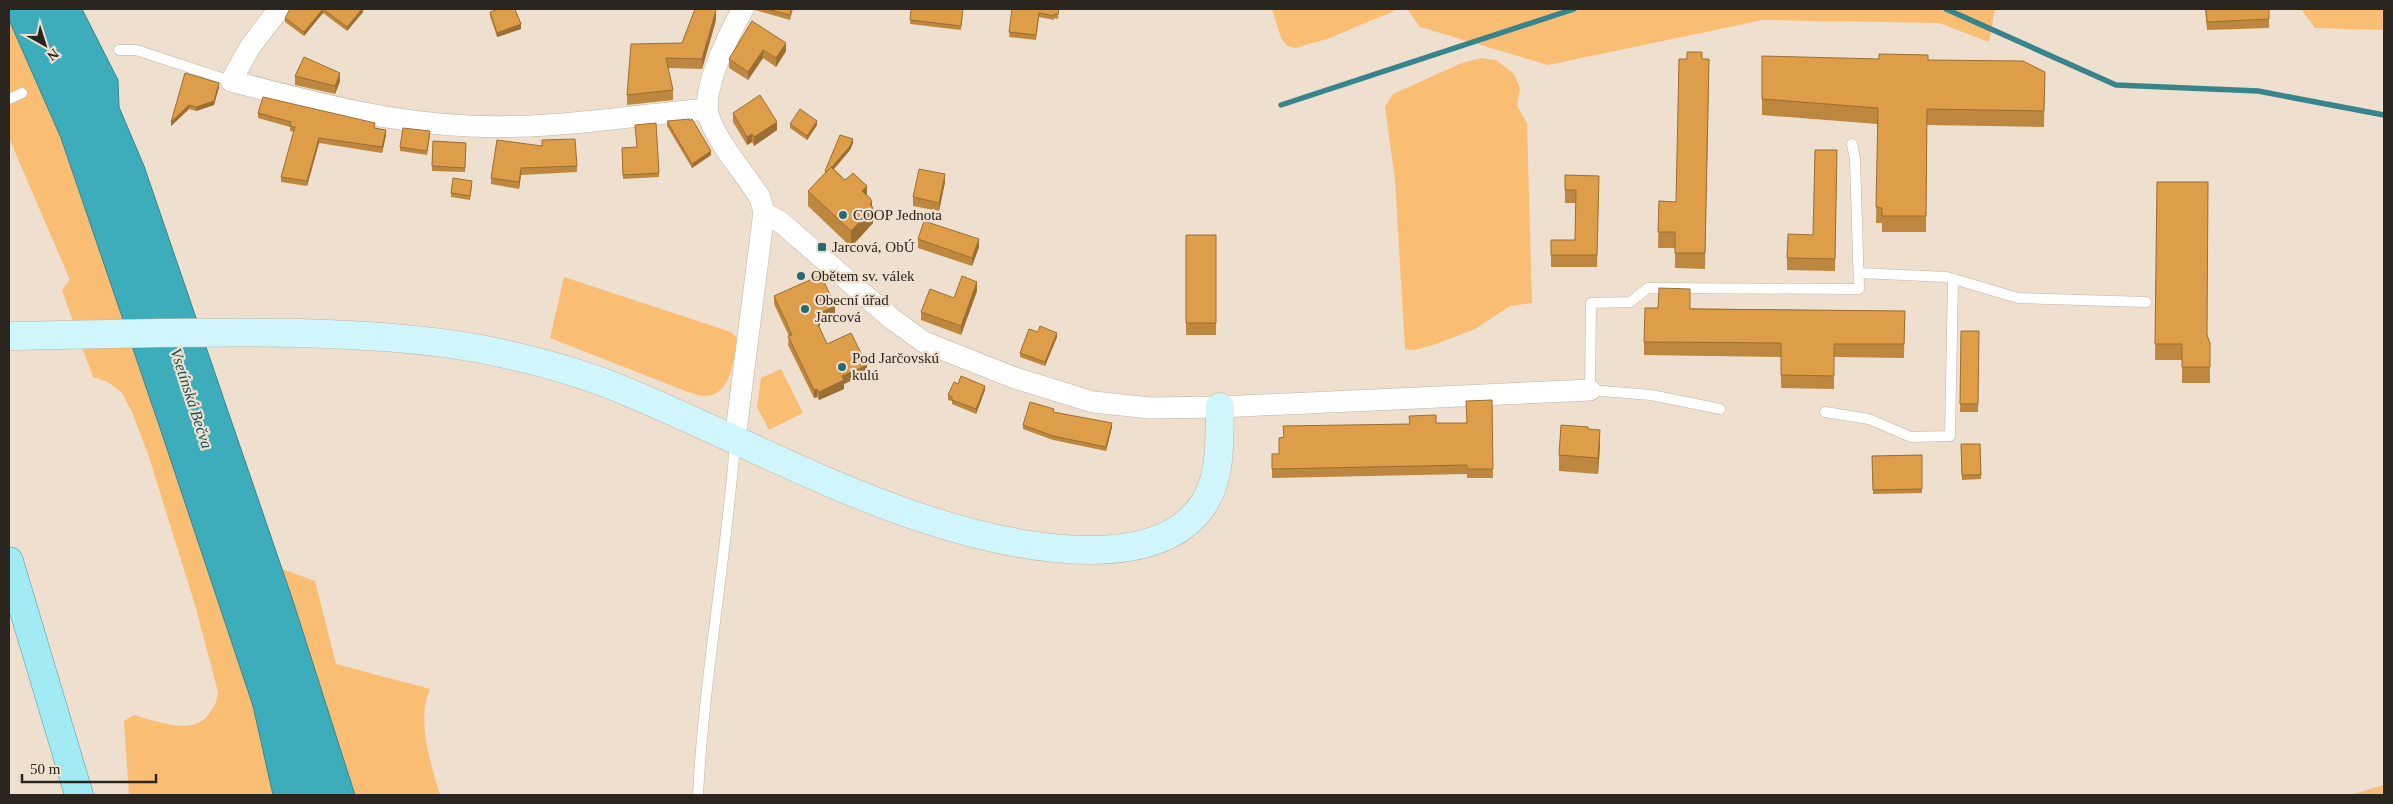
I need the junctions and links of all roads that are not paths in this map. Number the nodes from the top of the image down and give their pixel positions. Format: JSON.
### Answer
{"nodes":[{"id":1,"x":279,"y":9,"type":"edge"},
{"id":2,"x":737,"y":11,"type":"edge"},
{"id":3,"x":118,"y":50,"type":"dead end"},
{"id":4,"x":231,"y":81,"type":"junction"},
{"id":5,"x":22,"y":93,"type":"dead end"},
{"id":6,"x":9,"y":99,"type":"edge"},
{"id":7,"x":707,"y":109,"type":"junction"},
{"id":8,"x":1852,"y":144,"type":"dead end"},
{"id":9,"x":764,"y":212,"type":"junction"},
{"id":10,"x":1859,"y":273,"type":"junction"},
{"id":11,"x":1953,"y":279,"type":"junction"},
{"id":12,"x":2146,"y":302,"type":"dead end"},
{"id":13,"x":9,"y":336,"type":"edge"},
{"id":14,"x":1590,"y":390,"type":"junction"},
{"id":15,"x":1220,"y":407,"type":"junction"},
{"id":16,"x":1720,"y":409,"type":"dead end"},
{"id":17,"x":1825,"y":412,"type":"dead end"},
{"id":18,"x":735,"y":439,"type":"junction"},
{"id":19,"x":9,"y":560,"type":"edge"},
{"id":20,"x":79,"y":795,"type":"edge"},
{"id":21,"x":698,"y":795,"type":"edge"}],
"edges":[{"from":1,"to":4,"type":"street"},
{"from":2,"to":7,"type":"street"},
{"from":3,"to":4,"type":"lane"},
{"from":4,"to":7,"type":"street"},
{"from":5,"to":6,"type":"lane"},
{"from":7,"to":9,"type":"street"},
{"from":8,"to":10,"type":"lane"},
{"from":9,"to":15,"type":"street"},
{"from":9,"to":18,"type":"street"},
{"from":10,"to":11,"type":"lane"},
{"from":10,"to":14,"type":"lane"},
{"from":11,"to":12,"type":"lane"},
{"from":11,"to":17,"type":"lane"},
{"from":13,"to":18,"type":"street"},
{"from":14,"to":15,"type":"street"},
{"from":14,"to":16,"type":"lane"},
{"from":15,"to":18,"type":"street"},
{"from":18,"to":21,"type":"lane"},
{"from":19,"to":20,"type":"main road"}]}
